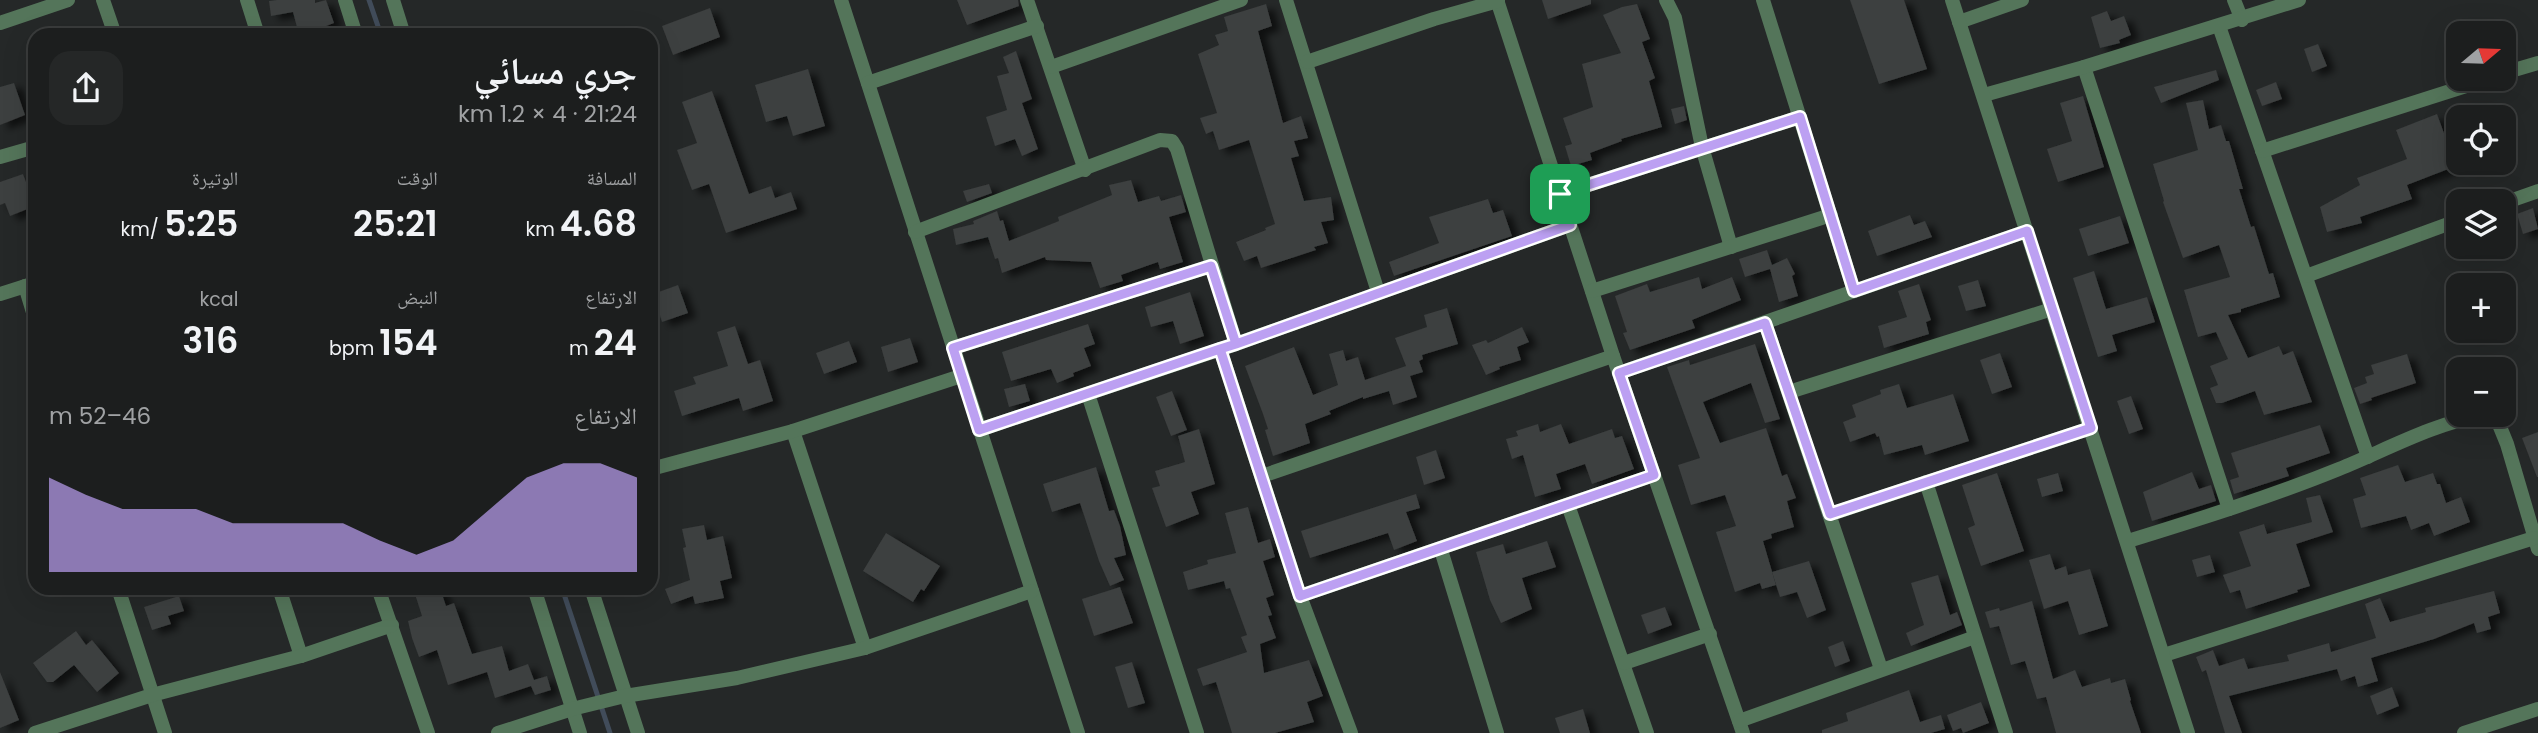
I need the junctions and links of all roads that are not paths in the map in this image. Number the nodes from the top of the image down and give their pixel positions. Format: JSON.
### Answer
{"nodes":[{"id":1,"x":68,"y":0,"type":"edge"},
{"id":2,"x":103,"y":0,"type":"edge"},
{"id":3,"x":247,"y":0,"type":"edge"},
{"id":4,"x":345,"y":0,"type":"edge"},
{"id":5,"x":393,"y":0,"type":"edge"},
{"id":6,"x":841,"y":0,"type":"edge"},
{"id":7,"x":1027,"y":0,"type":"edge"},
{"id":8,"x":1241,"y":0,"type":"edge"},
{"id":9,"x":1286,"y":0,"type":"edge"},
{"id":10,"x":1497,"y":0,"type":"edge"},
{"id":11,"x":1666,"y":0,"type":"edge"},
{"id":12,"x":1763,"y":0,"type":"edge"},
{"id":13,"x":1952,"y":0,"type":"edge"},
{"id":14,"x":2022,"y":0,"type":"edge"},
{"id":15,"x":2235,"y":0,"type":"edge"},
{"id":16,"x":2299,"y":0,"type":"edge"},
{"id":17,"x":2242,"y":20,"type":"junction"},
{"id":18,"x":1959,"y":22,"type":"junction"},
{"id":19,"x":0,"y":23,"type":"edge"},
{"id":20,"x":1037,"y":26,"type":"junction"},
{"id":21,"x":2219,"y":26,"type":"junction"},
{"id":22,"x":113,"y":28,"type":"edge"},
{"id":23,"x":256,"y":28,"type":"edge"},
{"id":24,"x":354,"y":28,"type":"edge"},
{"id":25,"x":402,"y":28,"type":"edge"},
{"id":26,"x":1307,"y":62,"type":"junction"},
{"id":27,"x":2538,"y":63,"type":"edge"},
{"id":28,"x":1051,"y":67,"type":"junction"},
{"id":29,"x":2084,"y":67,"type":"junction"},
{"id":30,"x":2516,"y":70,"type":"edge"},
{"id":31,"x":868,"y":83,"type":"junction"},
{"id":32,"x":2450,"y":91,"type":"edge"},
{"id":33,"x":1984,"y":95,"type":"junction"},
{"id":34,"x":1800,"y":117,"type":"junction"},
{"id":35,"x":1702,"y":147,"type":"junction"},
{"id":36,"x":28,"y":149,"type":"edge"},
{"id":37,"x":2262,"y":151,"type":"junction"},
{"id":38,"x":0,"y":157,"type":"edge"},
{"id":39,"x":1085,"y":170,"type":"junction"},
{"id":40,"x":2538,"y":191,"type":"edge"},
{"id":41,"x":1560,"y":194,"type":"junction"},
{"id":42,"x":2516,"y":199,"type":"edge"},
{"id":43,"x":1831,"y":215,"type":"junction"},
{"id":44,"x":1570,"y":225,"type":"junction"},
{"id":45,"x":2446,"y":225,"type":"edge"},
{"id":46,"x":2027,"y":231,"type":"junction"},
{"id":47,"x":915,"y":232,"type":"junction"},
{"id":48,"x":1731,"y":247,"type":"junction"},
{"id":49,"x":1211,"y":266,"type":"junction"},
{"id":50,"x":2306,"y":276,"type":"junction"},
{"id":51,"x":28,"y":285,"type":"edge"},
{"id":52,"x":1592,"y":291,"type":"junction"},
{"id":53,"x":1854,"y":291,"type":"junction"},
{"id":54,"x":1378,"y":292,"type":"junction"},
{"id":55,"x":0,"y":294,"type":"edge"},
{"id":56,"x":2052,"y":310,"type":"junction"},
{"id":57,"x":1765,"y":323,"type":"junction"},
{"id":58,"x":1236,"y":344,"type":"junction"},
{"id":59,"x":953,"y":348,"type":"junction"},
{"id":60,"x":1220,"y":349,"type":"junction"},
{"id":61,"x":1613,"y":356,"type":"junction"},
{"id":62,"x":1619,"y":373,"type":"junction"},
{"id":63,"x":961,"y":376,"type":"junction"},
{"id":64,"x":1789,"y":392,"type":"junction"},
{"id":65,"x":1088,"y":394,"type":"junction"},
{"id":66,"x":2446,"y":426,"type":"edge"},
{"id":67,"x":2500,"y":427,"type":"edge"},
{"id":68,"x":2091,"y":428,"type":"junction"},
{"id":69,"x":979,"y":430,"type":"junction"},
{"id":70,"x":793,"y":431,"type":"junction"},
{"id":71,"x":2368,"y":457,"type":"junction"},
{"id":72,"x":658,"y":467,"type":"edge"},
{"id":73,"x":1654,"y":475,"type":"junction"},
{"id":74,"x":1262,"y":476,"type":"junction"},
{"id":75,"x":1926,"y":482,"type":"junction"},
{"id":76,"x":1568,"y":505,"type":"junction"},
{"id":77,"x":2229,"y":509,"type":"junction"},
{"id":78,"x":1830,"y":514,"type":"junction"},
{"id":79,"x":2128,"y":541,"type":"junction"},
{"id":80,"x":2536,"y":543,"type":"edge"},
{"id":81,"x":1441,"y":550,"type":"junction"},
{"id":82,"x":1032,"y":591,"type":"junction"},
{"id":83,"x":120,"y":595,"type":"edge"},
{"id":84,"x":281,"y":595,"type":"edge"},
{"id":85,"x":380,"y":595,"type":"edge"},
{"id":86,"x":536,"y":595,"type":"edge"},
{"id":87,"x":593,"y":595,"type":"edge"},
{"id":88,"x":1300,"y":596,"type":"junction"},
{"id":89,"x":391,"y":625,"type":"junction"},
{"id":90,"x":1710,"y":634,"type":"junction"},
{"id":91,"x":1975,"y":637,"type":"junction"},
{"id":92,"x":865,"y":649,"type":"junction"},
{"id":93,"x":2164,"y":654,"type":"junction"},
{"id":94,"x":301,"y":656,"type":"junction"},
{"id":95,"x":1624,"y":663,"type":"junction"},
{"id":96,"x":1881,"y":669,"type":"junction"},
{"id":97,"x":152,"y":695,"type":"junction"},
{"id":98,"x":625,"y":696,"type":"junction"},
{"id":99,"x":572,"y":709,"type":"junction"},
{"id":100,"x":2538,"y":709,"type":"edge"},
{"id":101,"x":1741,"y":727,"type":"edge"},
{"id":102,"x":35,"y":733,"type":"edge"},
{"id":103,"x":165,"y":733,"type":"edge"},
{"id":104,"x":428,"y":733,"type":"edge"},
{"id":105,"x":498,"y":733,"type":"edge"},
{"id":106,"x":580,"y":733,"type":"edge"},
{"id":107,"x":638,"y":733,"type":"edge"},
{"id":108,"x":1078,"y":733,"type":"edge"},
{"id":109,"x":1197,"y":733,"type":"edge"},
{"id":110,"x":1351,"y":733,"type":"edge"},
{"id":111,"x":1497,"y":733,"type":"edge"},
{"id":112,"x":1647,"y":733,"type":"edge"},
{"id":113,"x":2006,"y":733,"type":"edge"},
{"id":114,"x":2188,"y":733,"type":"edge"},
{"id":115,"x":2464,"y":733,"type":"edge"}],
"edges":[{"from":1,"to":19,"type":"street"},
{"from":2,"to":22,"type":"street"},
{"from":3,"to":23,"type":"street"},
{"from":4,"to":24,"type":"street"},
{"from":5,"to":25,"type":"street"},
{"from":6,"to":31,"type":"street"},
{"from":7,"to":20,"type":"street"},
{"from":8,"to":28,"type":"street"},
{"from":9,"to":26,"type":"street"},
{"from":10,"to":26,"type":"street"},
{"from":10,"to":41,"type":"street"},
{"from":11,"to":35,"type":"street"},
{"from":12,"to":34,"type":"street"},
{"from":13,"to":18,"type":"street"},
{"from":14,"to":18,"type":"street"},
{"from":15,"to":17,"type":"street"},
{"from":16,"to":17,"type":"street"},
{"from":17,"to":21,"type":"street"},
{"from":18,"to":33,"type":"street"},
{"from":20,"to":28,"type":"street"},
{"from":20,"to":31,"type":"street"},
{"from":21,"to":29,"type":"street"},
{"from":21,"to":37,"type":"street"},
{"from":26,"to":54,"type":"street"},
{"from":27,"to":30,"type":"street"},
{"from":28,"to":39,"type":"street"},
{"from":29,"to":33,"type":"street"},
{"from":29,"to":77,"type":"street"},
{"from":31,"to":47,"type":"street"},
{"from":32,"to":37,"type":"street"},
{"from":33,"to":46,"type":"street"},
{"from":34,"to":35,"type":"street"},
{"from":34,"to":43,"type":"street"},
{"from":35,"to":41,"type":"street"},
{"from":35,"to":48,"type":"street"},
{"from":36,"to":38,"type":"street"},
{"from":37,"to":50,"type":"street"},
{"from":39,"to":47,"type":"street"},
{"from":39,"to":49,"type":"street"},
{"from":40,"to":42,"type":"street"},
{"from":41,"to":44,"type":"street"},
{"from":43,"to":48,"type":"street"},
{"from":43,"to":53,"type":"street"},
{"from":44,"to":52,"type":"street"},
{"from":44,"to":54,"type":"street"},
{"from":45,"to":50,"type":"street"},
{"from":46,"to":53,"type":"street"},
{"from":46,"to":56,"type":"street"},
{"from":47,"to":59,"type":"street"},
{"from":48,"to":52,"type":"street"},
{"from":49,"to":58,"type":"street"},
{"from":49,"to":59,"type":"street"},
{"from":50,"to":71,"type":"street"},
{"from":51,"to":55,"type":"street"},
{"from":52,"to":61,"type":"street"},
{"from":53,"to":57,"type":"street"},
{"from":54,"to":58,"type":"street"},
{"from":56,"to":64,"type":"street"},
{"from":56,"to":68,"type":"street"},
{"from":57,"to":62,"type":"street"},
{"from":57,"to":64,"type":"street"},
{"from":58,"to":60,"type":"street"},
{"from":59,"to":63,"type":"street"},
{"from":60,"to":65,"type":"street"},
{"from":60,"to":74,"type":"street"},
{"from":61,"to":62,"type":"street"},
{"from":61,"to":74,"type":"street"},
{"from":62,"to":73,"type":"street"},
{"from":63,"to":69,"type":"street"},
{"from":63,"to":70,"type":"street"},
{"from":64,"to":78,"type":"street"},
{"from":65,"to":69,"type":"street"},
{"from":65,"to":109,"type":"street"},
{"from":66,"to":71,"type":"street"},
{"from":67,"to":80,"type":"street"},
{"from":68,"to":75,"type":"street"},
{"from":68,"to":79,"type":"street"},
{"from":69,"to":82,"type":"street"},
{"from":70,"to":72,"type":"street"},
{"from":70,"to":92,"type":"street"},
{"from":71,"to":77,"type":"street"},
{"from":73,"to":76,"type":"street"},
{"from":73,"to":90,"type":"street"},
{"from":74,"to":88,"type":"street"},
{"from":75,"to":78,"type":"street"},
{"from":75,"to":91,"type":"street"},
{"from":76,"to":81,"type":"street"},
{"from":76,"to":95,"type":"street"},
{"from":77,"to":79,"type":"street"},
{"from":78,"to":96,"type":"street"},
{"from":79,"to":93,"type":"street"},
{"from":80,"to":93,"type":"street"},
{"from":81,"to":88,"type":"street"},
{"from":81,"to":111,"type":"street"},
{"from":82,"to":92,"type":"street"},
{"from":82,"to":108,"type":"street"},
{"from":83,"to":97,"type":"street"},
{"from":84,"to":94,"type":"street"},
{"from":85,"to":89,"type":"street"},
{"from":86,"to":99,"type":"street"},
{"from":87,"to":98,"type":"street"},
{"from":88,"to":110,"type":"street"},
{"from":89,"to":94,"type":"street"},
{"from":89,"to":104,"type":"street"},
{"from":90,"to":95,"type":"street"},
{"from":90,"to":101,"type":"street"},
{"from":91,"to":96,"type":"street"},
{"from":91,"to":113,"type":"street"},
{"from":92,"to":98,"type":"street"},
{"from":93,"to":114,"type":"street"},
{"from":94,"to":97,"type":"street"},
{"from":95,"to":112,"type":"street"},
{"from":96,"to":101,"type":"street"},
{"from":97,"to":102,"type":"street"},
{"from":97,"to":103,"type":"street"},
{"from":98,"to":99,"type":"street"},
{"from":98,"to":107,"type":"street"},
{"from":99,"to":105,"type":"street"},
{"from":99,"to":106,"type":"street"},
{"from":100,"to":115,"type":"street"}]}
